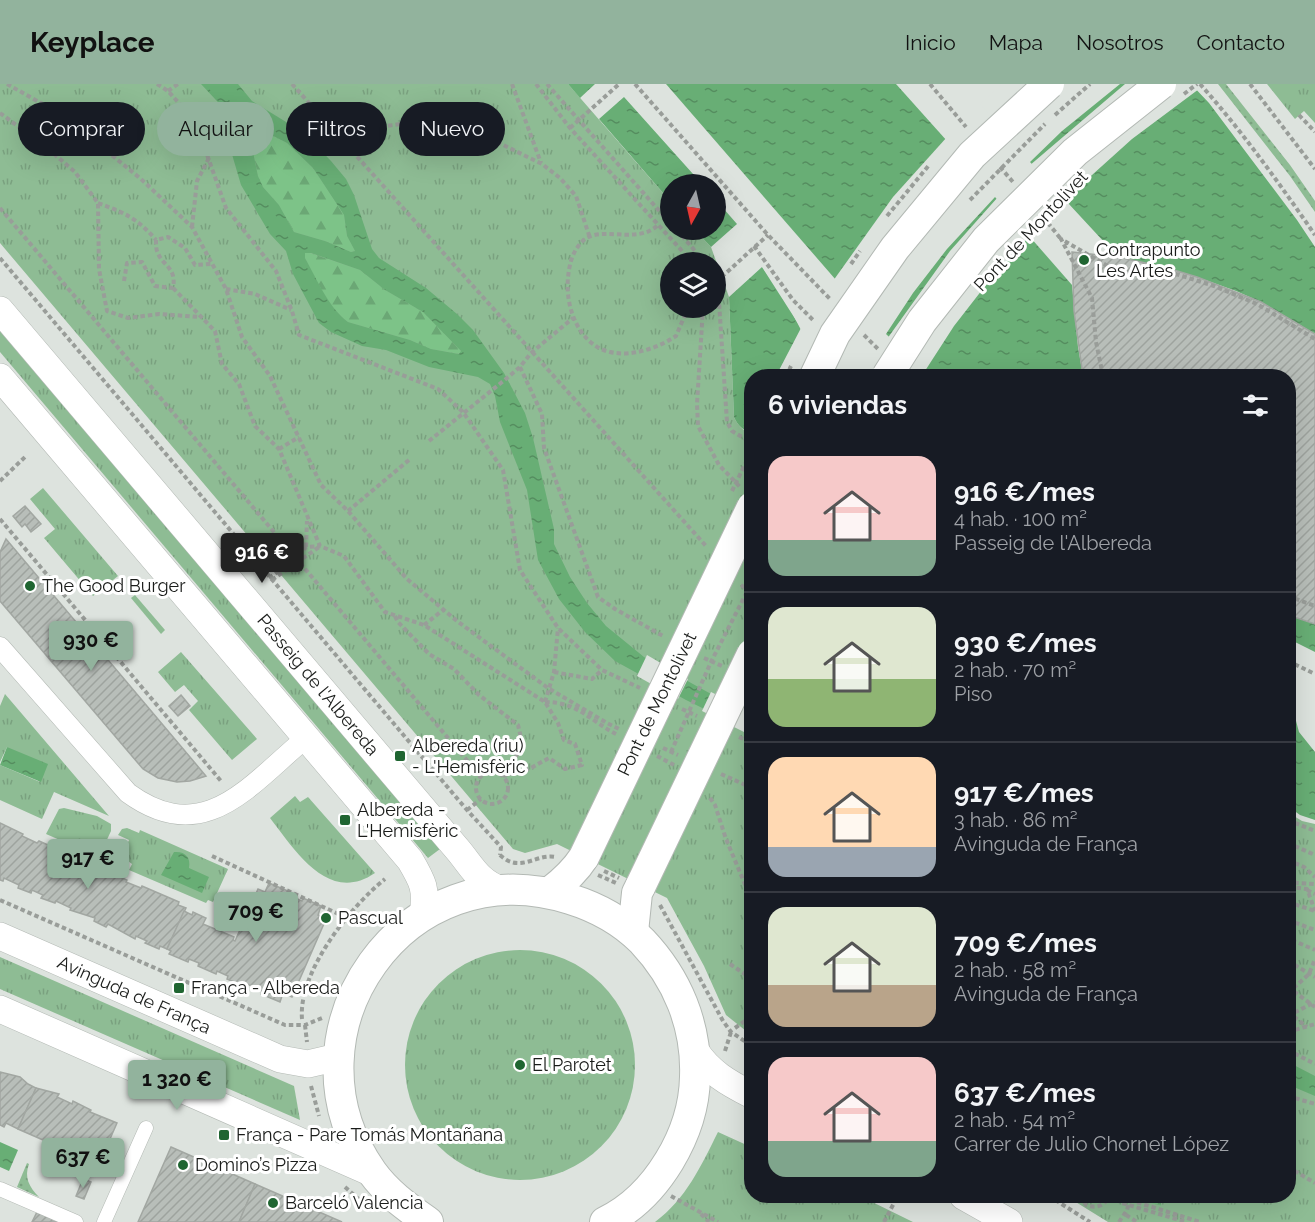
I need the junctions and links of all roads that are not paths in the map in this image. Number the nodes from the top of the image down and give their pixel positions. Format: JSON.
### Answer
{"nodes":[{"id":1,"x":1048,"y":84,"type":"edge"},
{"id":2,"x":1171,"y":90,"type":"edge"},
{"id":3,"x":0,"y":310,"type":"edge"},
{"id":4,"x":884,"y":365,"type":"edge"},
{"id":5,"x":818,"y":369,"type":"edge"},
{"id":6,"x":0,"y":377,"type":"edge"},
{"id":7,"x":744,"y":507,"type":"edge"},
{"id":8,"x":0,"y":646,"type":"edge"},
{"id":9,"x":741,"y":661,"type":"edge"},
{"id":10,"x":306,"y":738,"type":"junction"},
{"id":11,"x":501,"y":890,"type":"junction"},
{"id":12,"x":550,"y":892,"type":"junction"},
{"id":13,"x":423,"y":915,"type":"junction"},
{"id":14,"x":633,"y":932,"type":"junction"},
{"id":15,"x":0,"y":936,"type":"edge"},
{"id":16,"x":0,"y":1009,"type":"edge"},
{"id":17,"x":695,"y":1050,"type":"junction"},
{"id":18,"x":338,"y":1057,"type":"junction"},
{"id":19,"x":744,"y":1091,"type":"edge"},
{"id":20,"x":146,"y":1128,"type":"dead end"},
{"id":21,"x":372,"y":1173,"type":"junction"},
{"id":22,"x":0,"y":1188,"type":"edge"},
{"id":23,"x":975,"y":1203,"type":"edge"},
{"id":24,"x":400,"y":1212,"type":"edge"},
{"id":25,"x":76,"y":1222,"type":"edge"},
{"id":26,"x":104,"y":1222,"type":"edge"},
{"id":27,"x":428,"y":1222,"type":"edge"},
{"id":28,"x":605,"y":1222,"type":"edge"},
{"id":29,"x":1008,"y":1222,"type":"edge"}],
"edges":[{"from":1,"to":5,"type":"main road","bridge":true},
{"from":2,"to":4,"type":"main road","name":"Pont de Montolivet","bridge":true},
{"from":3,"to":11,"type":"main road","name":"Passeig de l'Albereda"},
{"from":6,"to":10,"type":"main road"},
{"from":7,"to":12,"type":"main road","name":"Pont de Montolivet","bridge":true},
{"from":8,"to":10,"type":"street"},
{"from":9,"to":14,"type":"main road","bridge":true},
{"from":10,"to":13,"type":"main road"},
{"from":11,"to":12,"type":"main road"},
{"from":11,"to":13,"type":"main road"},
{"from":12,"to":14,"type":"main road"},
{"from":13,"to":18,"type":"main road"},
{"from":14,"to":17,"type":"main road"},
{"from":15,"to":18,"type":"main road","name":"Avinguda de França"},
{"from":16,"to":21,"type":"main road"},
{"from":17,"to":19,"type":"main road"},
{"from":17,"to":28,"type":"main road"},
{"from":18,"to":21,"type":"main road"},
{"from":20,"to":26,"type":"street"},
{"from":21,"to":24,"type":"main road"},
{"from":22,"to":25,"type":"street"},
{"from":23,"to":29,"type":"main road"},
{"from":24,"to":27,"type":"main road"}]}
